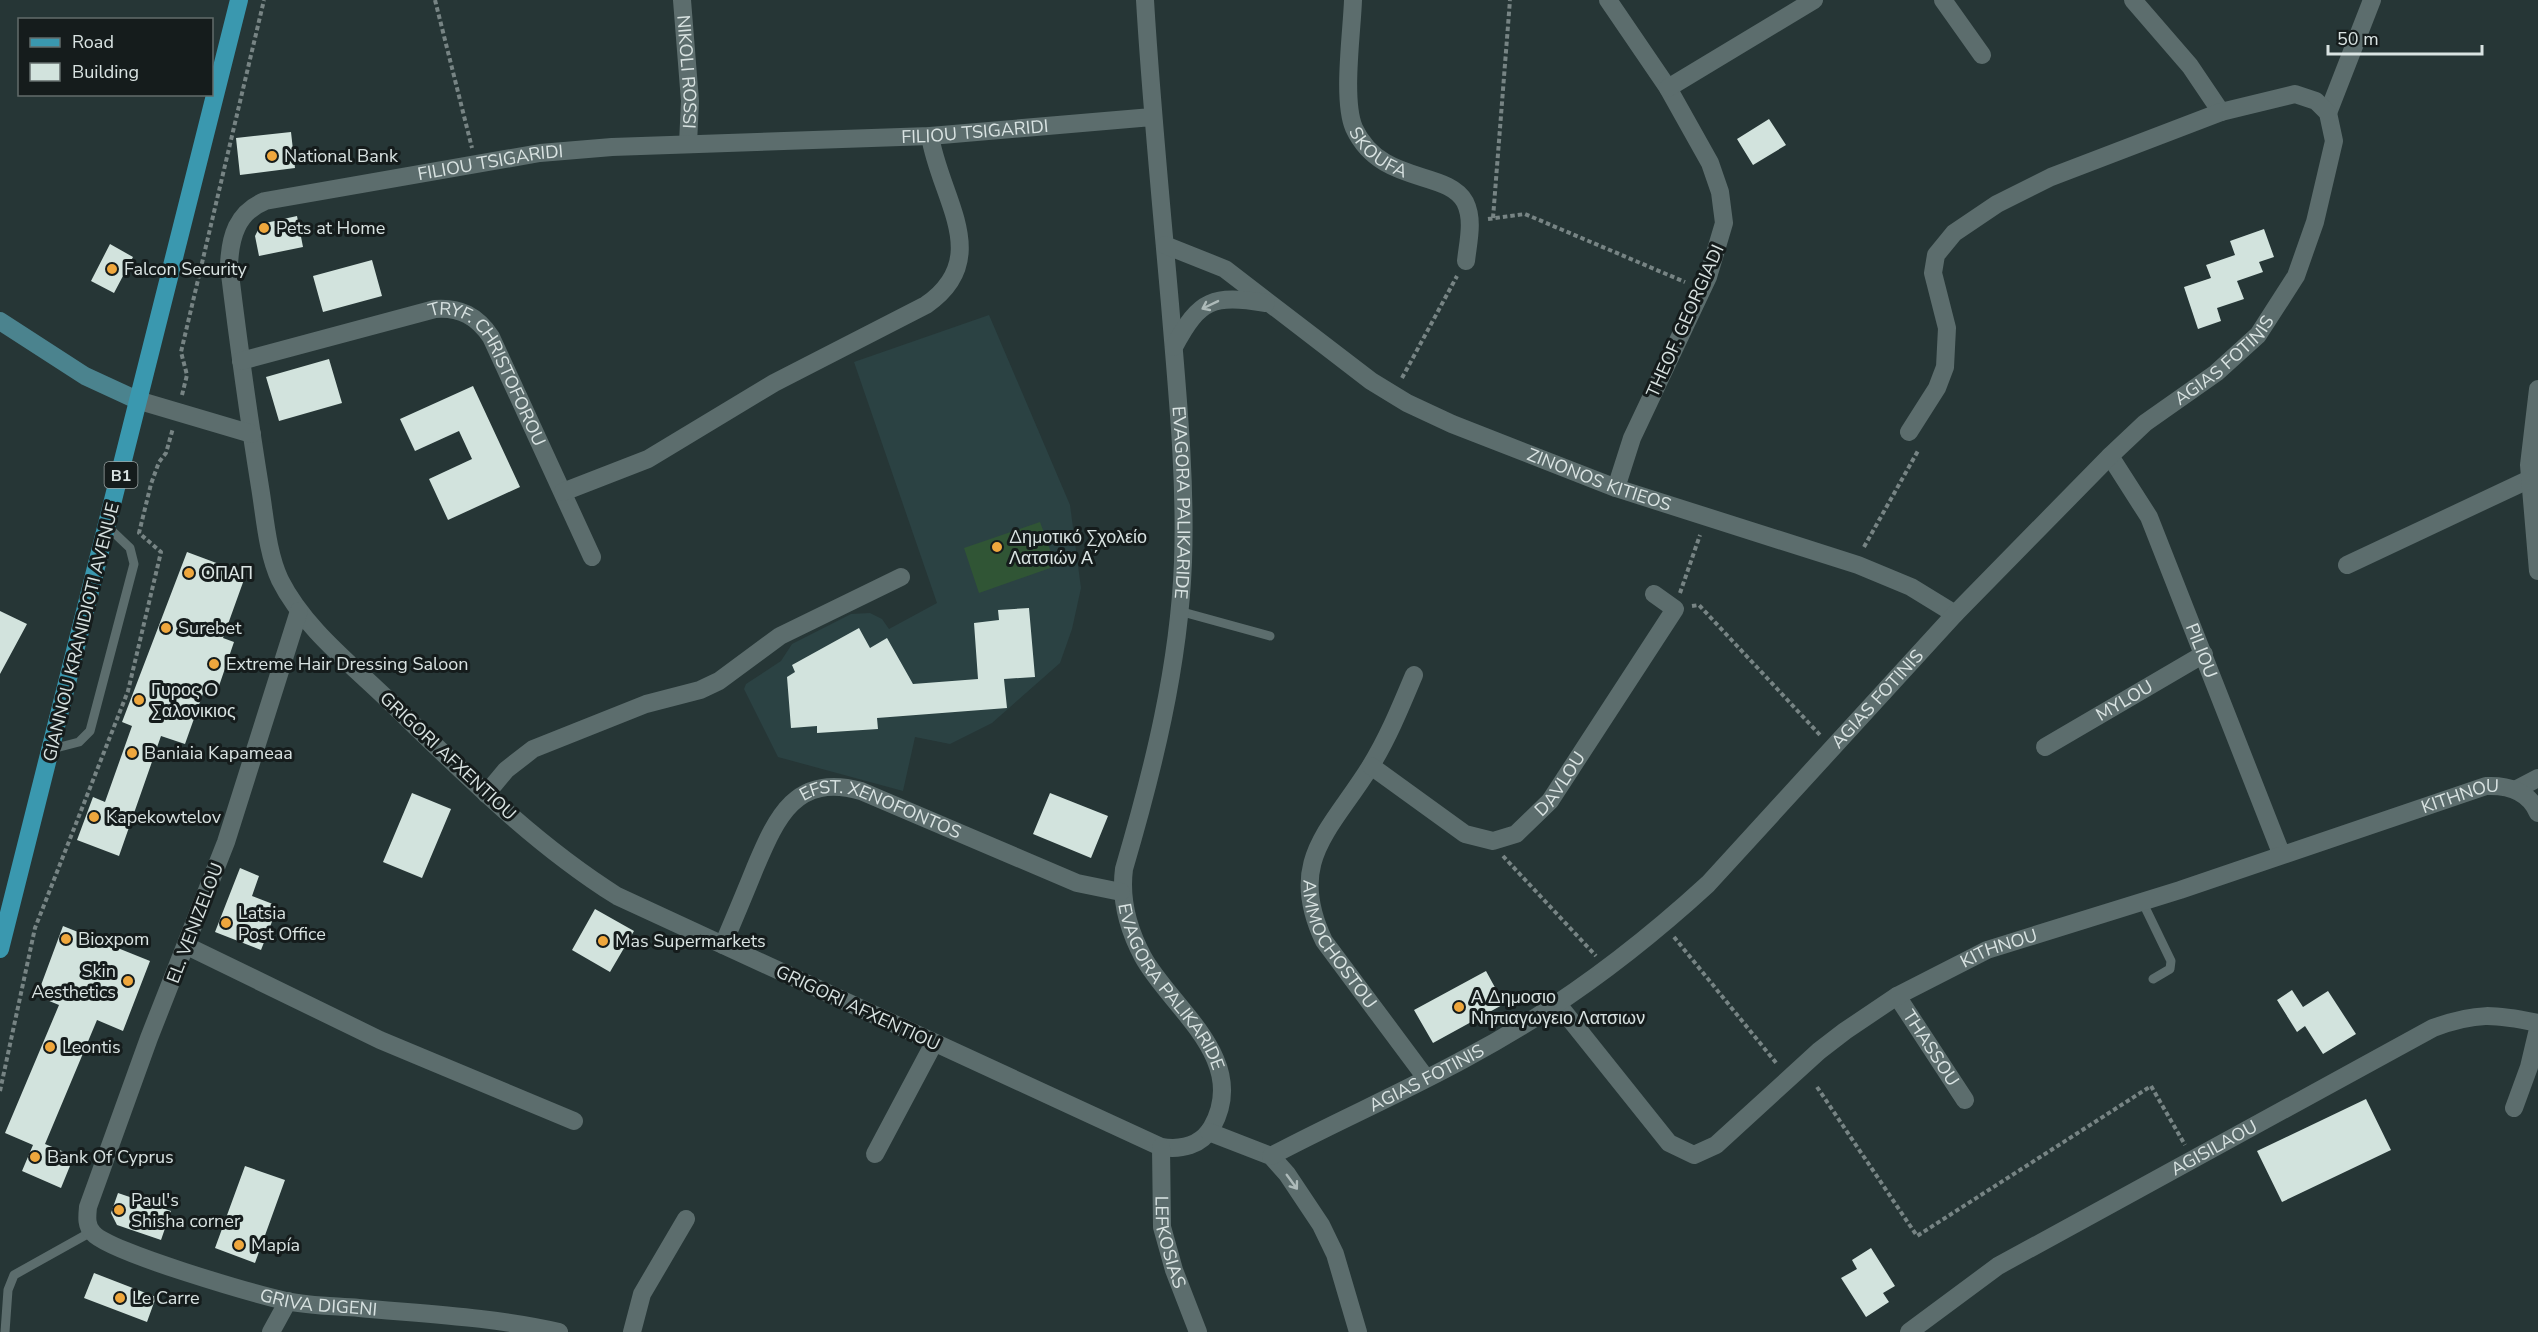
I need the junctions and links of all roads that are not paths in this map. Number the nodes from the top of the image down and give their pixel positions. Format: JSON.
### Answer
{"nodes":[{"id":1,"x":239,"y":0,"type":"edge"},
{"id":2,"x":682,"y":0,"type":"edge"},
{"id":3,"x":1145,"y":0,"type":"edge"},
{"id":4,"x":1353,"y":0,"type":"edge"},
{"id":5,"x":1608,"y":0,"type":"edge"},
{"id":6,"x":1814,"y":0,"type":"edge"},
{"id":7,"x":1943,"y":0,"type":"edge"},
{"id":8,"x":2133,"y":0,"type":"edge"},
{"id":9,"x":2372,"y":0,"type":"edge"},
{"id":10,"x":1982,"y":55,"type":"dead end"},
{"id":11,"x":1668,"y":88,"type":"junction"},
{"id":12,"x":2221,"y":112,"type":"junction"},
{"id":13,"x":2328,"y":113,"type":"junction"},
{"id":14,"x":1152,"y":117,"type":"junction"},
{"id":15,"x":930,"y":136,"type":"junction"},
{"id":16,"x":688,"y":144,"type":"junction"},
{"id":17,"x":1165,"y":245,"type":"junction"},
{"id":18,"x":1466,"y":261,"type":"road end"},
{"id":19,"x":1266,"y":303,"type":"junction"},
{"id":20,"x":0,"y":321,"type":"edge"},
{"id":21,"x":1173,"y":347,"type":"junction"},
{"id":22,"x":241,"y":362,"type":"junction"},
{"id":23,"x":2538,"y":389,"type":"edge"},
{"id":24,"x":137,"y":400,"type":"junction"},
{"id":25,"x":1910,"y":432,"type":"road end"},
{"id":26,"x":252,"y":434,"type":"junction"},
{"id":27,"x":2110,"y":456,"type":"junction"},
{"id":28,"x":2532,"y":470,"type":"edge"},
{"id":29,"x":1616,"y":488,"type":"junction"},
{"id":30,"x":563,"y":492,"type":"junction"},
{"id":31,"x":109,"y":528,"type":"junction"},
{"id":32,"x":592,"y":557,"type":"dead end"},
{"id":33,"x":2347,"y":565,"type":"dead end"},
{"id":34,"x":2538,"y":571,"type":"edge"},
{"id":35,"x":901,"y":577,"type":"dead end"},
{"id":36,"x":1654,"y":594,"type":"dead end"},
{"id":37,"x":299,"y":611,"type":"junction"},
{"id":38,"x":1179,"y":611,"type":"junction"},
{"id":39,"x":1955,"y":614,"type":"junction"},
{"id":40,"x":1270,"y":636,"type":"dead end"},
{"id":41,"x":2204,"y":654,"type":"junction"},
{"id":42,"x":1414,"y":675,"type":"dead end"},
{"id":43,"x":2045,"y":747,"type":"dead end"},
{"id":44,"x":52,"y":749,"type":"junction"},
{"id":45,"x":1371,"y":766,"type":"junction"},
{"id":46,"x":2538,"y":778,"type":"edge"},
{"id":47,"x":2517,"y":789,"type":"junction"},
{"id":48,"x":486,"y":794,"type":"junction"},
{"id":49,"x":2538,"y":813,"type":"edge"},
{"id":50,"x":2281,"y":853,"type":"junction"},
{"id":51,"x":1121,"y":892,"type":"junction"},
{"id":52,"x":2142,"y":902,"type":"junction"},
{"id":53,"x":723,"y":945,"type":"junction"},
{"id":54,"x":187,"y":946,"type":"junction"},
{"id":55,"x":0,"y":949,"type":"edge"},
{"id":56,"x":2153,"y":979,"type":"dead end"},
{"id":57,"x":1897,"y":996,"type":"junction"},
{"id":58,"x":1557,"y":1003,"type":"junction"},
{"id":59,"x":2538,"y":1023,"type":"edge"},
{"id":60,"x":2538,"y":1029,"type":"edge"},
{"id":61,"x":934,"y":1043,"type":"junction"},
{"id":62,"x":1426,"y":1078,"type":"junction"},
{"id":63,"x":1965,"y":1100,"type":"dead end"},
{"id":64,"x":2514,"y":1108,"type":"dead end"},
{"id":65,"x":574,"y":1120,"type":"dead end"},
{"id":66,"x":1209,"y":1132,"type":"junction"},
{"id":67,"x":1161,"y":1147,"type":"junction"},
{"id":68,"x":875,"y":1154,"type":"dead end"},
{"id":69,"x":1271,"y":1156,"type":"junction"},
{"id":70,"x":686,"y":1219,"type":"dead end"},
{"id":71,"x":91,"y":1232,"type":"junction"},
{"id":72,"x":288,"y":1301,"type":"junction"},
{"id":73,"x":5,"y":1332,"type":"edge"},
{"id":74,"x":272,"y":1332,"type":"edge"},
{"id":75,"x":559,"y":1332,"type":"edge"},
{"id":76,"x":632,"y":1332,"type":"edge"},
{"id":77,"x":1198,"y":1332,"type":"edge"},
{"id":78,"x":1358,"y":1332,"type":"edge"},
{"id":79,"x":1908,"y":1332,"type":"edge"}],
"edges":[{"from":1,"to":24,"type":"main road","name":"GIANNOU KRANIDIOTI AVENUE","number":"B1"},
{"from":2,"to":16,"type":"street","name":"NIKOLI ROSSI"},
{"from":3,"to":14,"type":"street","name":"EVAGORA PALIKARIDE"},
{"from":4,"to":18,"type":"street","name":"SKOUFA"},
{"from":5,"to":11,"type":"street","name":"THEOF. GEORGIADI"},
{"from":6,"to":11,"type":"street"},
{"from":7,"to":10,"type":"street"},
{"from":8,"to":12,"type":"street"},
{"from":9,"to":13,"type":"street"},
{"from":11,"to":29,"type":"street","name":"THEOF. GEORGIADI"},
{"from":12,"to":13,"type":"street"},
{"from":12,"to":25,"type":"street"},
{"from":13,"to":27,"type":"street","name":"AGIAS FOTINIS"},
{"from":14,"to":15,"type":"street","name":"FILIOU TSIGARIDI"},
{"from":14,"to":17,"type":"street","name":"EVAGORA PALIKARIDE"},
{"from":15,"to":16,"type":"street","name":"FILIOU TSIGARIDI"},
{"from":15,"to":30,"type":"street"},
{"from":16,"to":22,"type":"street","name":"FILIOU TSIGARIDI"},
{"from":17,"to":19,"type":"street","name":"ZINONOS KITIEOS"},
{"from":17,"to":21,"type":"street","name":"EVAGORA PALIKARIDE"},
{"from":19,"to":21,"type":"street","name":"ZINONOS KITIEOS","one_way":true},
{"from":19,"to":29,"type":"street","name":"ZINONOS KITIEOS"},
{"from":20,"to":24,"type":"street"},
{"from":21,"to":38,"type":"street","name":"EVAGORA PALIKARIDE"},
{"from":22,"to":26,"type":"street","name":"FILIOU TSIGARIDI"},
{"from":22,"to":30,"type":"street","name":"TRYF. CHRISTOFOROU"},
{"from":23,"to":28,"type":"street"},
{"from":24,"to":26,"type":"street"},
{"from":24,"to":31,"type":"main road","name":"GIANNOU KRANIDIOTI AVENUE","number":"B1"},
{"from":26,"to":37,"type":"street","name":"FILIOU TSIGARIDI"},
{"from":27,"to":39,"type":"street","name":"AGIAS FOTINIS"},
{"from":27,"to":41,"type":"street","name":"PILIOU"},
{"from":28,"to":33,"type":"street"},
{"from":28,"to":34,"type":"street"},
{"from":29,"to":39,"type":"street","name":"ZINONOS KITIEOS"},
{"from":30,"to":32,"type":"street","name":"TRYF. CHRISTOFOROU"},
{"from":31,"to":44,"type":"main road","name":"GIANNOU KRANIDIOTI AVENUE","number":"B1"},
{"from":31,"to":44,"type":"lane"},
{"from":35,"to":48,"type":"street"},
{"from":36,"to":45,"type":"street","name":"DAVLOU"},
{"from":37,"to":48,"type":"street","name":"GRIGORI AFXENTIOU"},
{"from":37,"to":54,"type":"street","name":"EL. VENIZELOU"},
{"from":38,"to":40,"type":"lane"},
{"from":38,"to":51,"type":"street","name":"EVAGORA PALIKARIDE"},
{"from":39,"to":58,"type":"street","name":"AGIAS FOTINIS"},
{"from":41,"to":43,"type":"street","name":"MYLOU"},
{"from":41,"to":50,"type":"street","name":"PILIOU"},
{"from":42,"to":45,"type":"street","name":"AMMOCHOSTOU"},
{"from":44,"to":55,"type":"main road","name":"GIANNOU KRANIDIOTI AVENUE","number":"B1"},
{"from":45,"to":62,"type":"street","name":"AMMOCHOSTOU"},
{"from":46,"to":47,"type":"street"},
{"from":47,"to":49,"type":"street","name":"KITHNOU"},
{"from":47,"to":50,"type":"street","name":"KITHNOU"},
{"from":48,"to":53,"type":"street","name":"GRIGORI AFXENTIOU"},
{"from":50,"to":52,"type":"street","name":"KITHNOU"},
{"from":51,"to":53,"type":"street","name":"EFST. XENOFONTOS"},
{"from":51,"to":66,"type":"street","name":"EVAGORA PALIKARIDE"},
{"from":52,"to":56,"type":"lane"},
{"from":52,"to":57,"type":"street","name":"KITHNOU"},
{"from":53,"to":61,"type":"street","name":"GRIGORI AFXENTIOU"},
{"from":54,"to":65,"type":"street"},
{"from":54,"to":71,"type":"street","name":"EL. VENIZELOU"},
{"from":57,"to":58,"type":"street","name":"KITHNOU"},
{"from":57,"to":63,"type":"street","name":"THASSOU"},
{"from":58,"to":62,"type":"street","name":"AGIAS FOTINIS"},
{"from":59,"to":79,"type":"street","name":"AGISILAOU"},
{"from":60,"to":64,"type":"street"},
{"from":61,"to":67,"type":"street","name":"GRIGORI AFXENTIOU"},
{"from":61,"to":68,"type":"street"},
{"from":62,"to":69,"type":"street","name":"AGIAS FOTINIS"},
{"from":66,"to":67,"type":"street"},
{"from":66,"to":69,"type":"street"},
{"from":67,"to":77,"type":"street","name":"LEFKOSIAS"},
{"from":69,"to":78,"type":"street","one_way":true},
{"from":70,"to":76,"type":"street"},
{"from":71,"to":72,"type":"street","name":"GRIVA DIGENI"},
{"from":71,"to":73,"type":"lane"},
{"from":72,"to":74,"type":"street"},
{"from":72,"to":75,"type":"street","name":"GRIVA DIGENI"}]}
